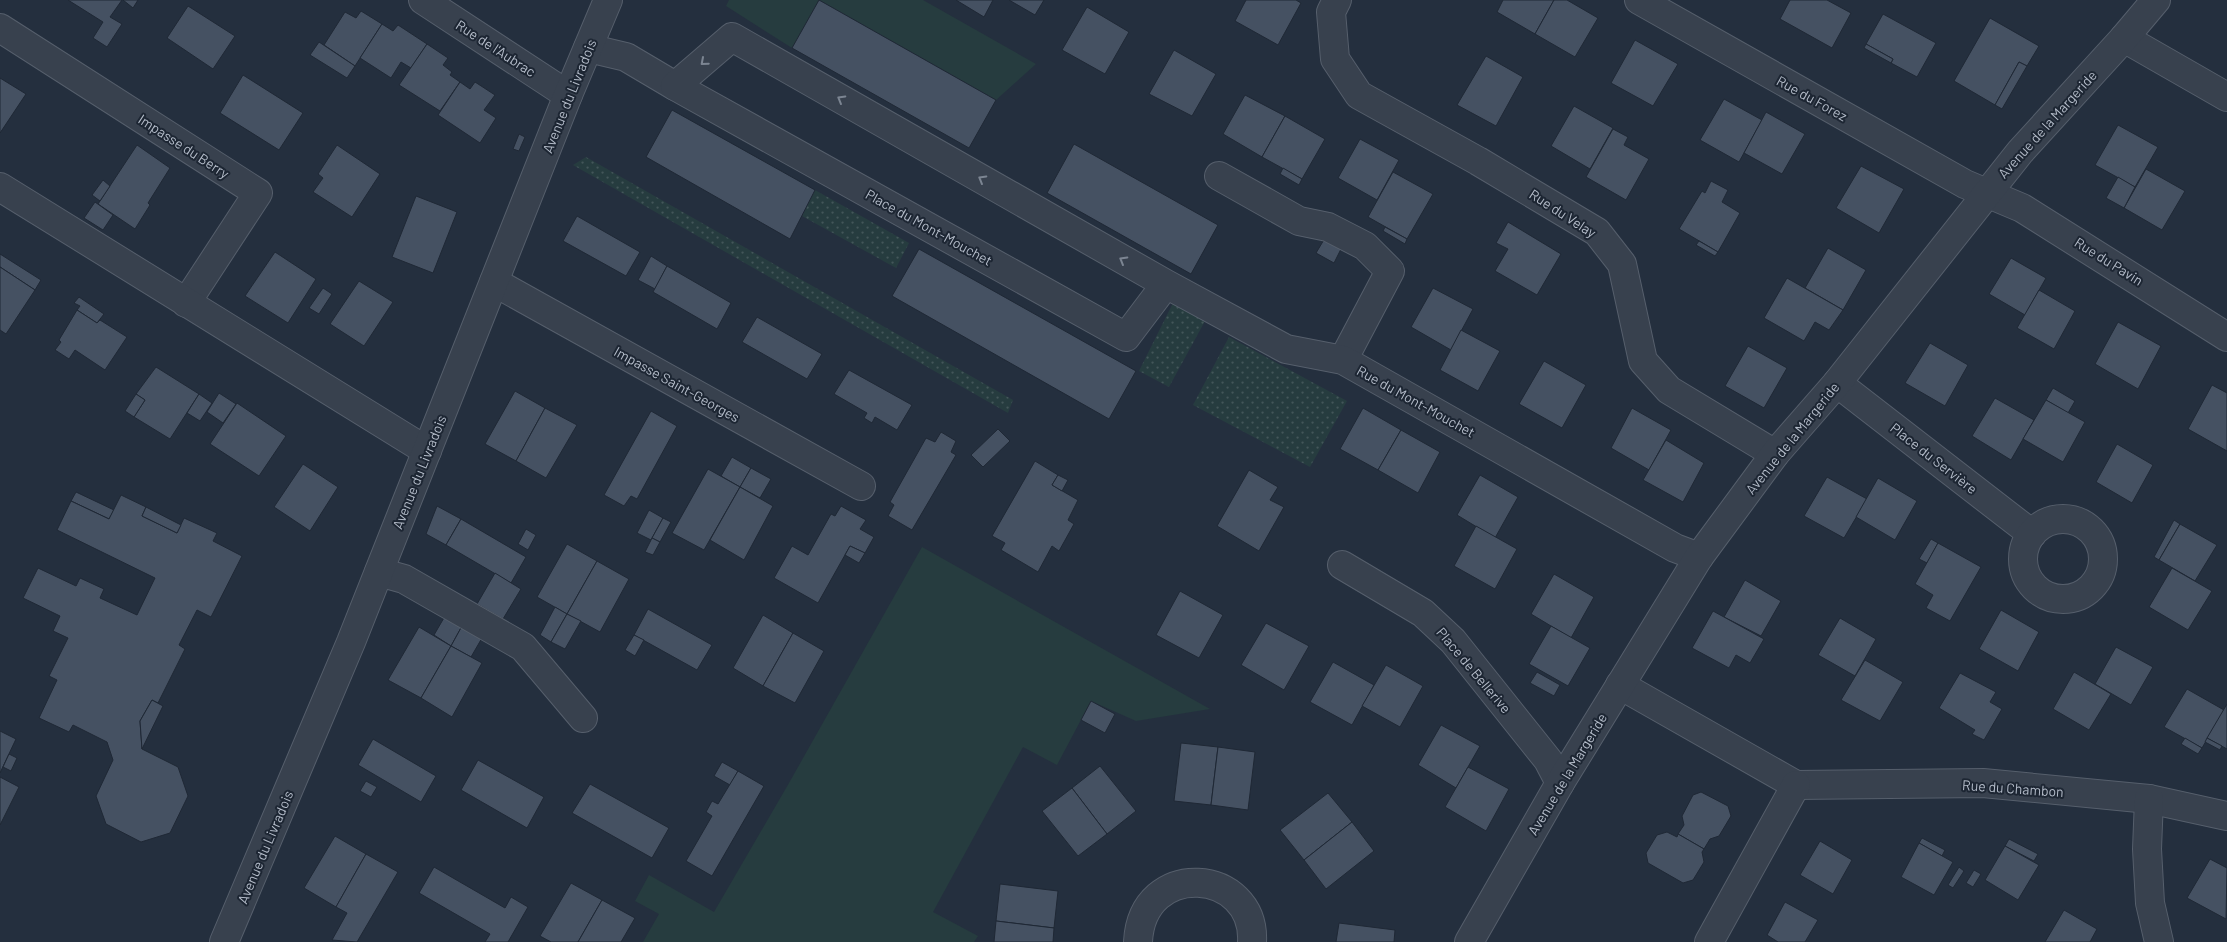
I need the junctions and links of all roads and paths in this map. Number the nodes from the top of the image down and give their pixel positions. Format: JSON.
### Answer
{"nodes":[{"id":1,"x":423,"y":0,"type":"edge"},
{"id":2,"x":608,"y":0,"type":"edge"},
{"id":3,"x":1338,"y":0,"type":"edge"},
{"id":4,"x":1639,"y":0,"type":"edge"},
{"id":5,"x":2156,"y":0,"type":"edge"},
{"id":6,"x":0,"y":28,"type":"edge"},
{"id":7,"x":2124,"y":38,"type":"junction"},
{"id":8,"x":588,"y":48,"type":"junction"},
{"id":9,"x":675,"y":86,"type":"junction"},
{"id":10,"x":568,"y":96,"type":"junction"},
{"id":11,"x":2227,"y":97,"type":"edge"},
{"id":12,"x":1219,"y":176,"type":"dead end"},
{"id":13,"x":0,"y":187,"type":"edge"},
{"id":14,"x":1987,"y":193,"type":"junction"},
{"id":15,"x":494,"y":282,"type":"junction"},
{"id":16,"x":1166,"y":284,"type":"junction"},
{"id":17,"x":186,"y":303,"type":"junction"},
{"id":18,"x":2227,"y":337,"type":"edge"},
{"id":19,"x":1343,"y":360,"type":"junction"},
{"id":20,"x":1837,"y":383,"type":"junction"},
{"id":21,"x":427,"y":451,"type":"junction"},
{"id":22,"x":1775,"y":454,"type":"junction"},
{"id":23,"x":861,"y":486,"type":"dead end"},
{"id":24,"x":2032,"y":534,"type":"dead end"},
{"id":25,"x":1699,"y":557,"type":"junction"},
{"id":26,"x":1342,"y":564,"type":"dead end"},
{"id":27,"x":379,"y":572,"type":"junction"},
{"id":28,"x":1620,"y":685,"type":"junction"},
{"id":29,"x":583,"y":718,"type":"dead end"},
{"id":30,"x":1560,"y":783,"type":"junction"},
{"id":31,"x":1796,"y":785,"type":"junction"},
{"id":32,"x":2149,"y":799,"type":"junction"},
{"id":33,"x":2227,"y":816,"type":"edge"},
{"id":34,"x":224,"y":942,"type":"edge"},
{"id":35,"x":1138,"y":942,"type":"edge"},
{"id":36,"x":1252,"y":942,"type":"edge"},
{"id":37,"x":1469,"y":942,"type":"edge"},
{"id":38,"x":1709,"y":942,"type":"edge"},
{"id":39,"x":2159,"y":942,"type":"edge"}],
"edges":[{"from":1,"to":10,"type":"street","name":"Rue de l'Aubrac"},
{"from":2,"to":8,"type":"street","name":"Avenue du Livradois"},
{"from":3,"to":22,"type":"street","name":"Rue du Velay"},
{"from":4,"to":14,"type":"street","name":"Rue du Forez"},
{"from":5,"to":7,"type":"street","name":"Avenue de la Margeride"},
{"from":6,"to":17,"type":"street","name":"Impasse du Berry"},
{"from":7,"to":11,"type":"street"},
{"from":7,"to":14,"type":"street","name":"Avenue de la Margeride"},
{"from":8,"to":9,"type":"street","name":"Place du Mont-Mouchet"},
{"from":8,"to":10,"type":"street","name":"Avenue du Livradois"},
{"from":16,"to":9,"type":"street","one_way":true},
{"from":9,"to":16,"type":"street","name":"Place du Mont-Mouchet"},
{"from":10,"to":15,"type":"street","name":"Avenue du Livradois"},
{"from":12,"to":19,"type":"street","name":"Rue du Mont-Mouchet"},
{"from":13,"to":17,"type":"street"},
{"from":14,"to":18,"type":"street","name":"Rue du Pavin"},
{"from":14,"to":20,"type":"street","name":"Avenue de la Margeride"},
{"from":15,"to":21,"type":"street","name":"Avenue du Livradois"},
{"from":15,"to":23,"type":"street","name":"Impasse Saint-Georges"},
{"from":16,"to":19,"type":"street"},
{"from":17,"to":21,"type":"street"},
{"from":19,"to":25,"type":"street","name":"Rue du Mont-Mouchet"},
{"from":20,"to":22,"type":"street","name":"Avenue de la Margeride"},
{"from":20,"to":24,"type":"street","name":"Place du Servière"},
{"from":21,"to":27,"type":"street","name":"Avenue du Livradois"},
{"from":22,"to":25,"type":"street","name":"Avenue de la Margeride"},
{"from":25,"to":28,"type":"street","name":"Avenue de la Margeride"},
{"from":26,"to":30,"type":"street","name":"Place de Bellerive"},
{"from":27,"to":29,"type":"street"},
{"from":27,"to":34,"type":"street","name":"Avenue du Livradois"},
{"from":28,"to":30,"type":"street","name":"Avenue de la Margeride"},
{"from":28,"to":31,"type":"street","name":"Rue du Chambon"},
{"from":30,"to":37,"type":"street","name":"Avenue de la Margeride"},
{"from":31,"to":32,"type":"street","name":"Rue du Chambon"},
{"from":31,"to":38,"type":"street"},
{"from":32,"to":33,"type":"street","name":"Rue du Chambon"},
{"from":32,"to":39,"type":"street"},
{"from":35,"to":36,"type":"street"}]}
